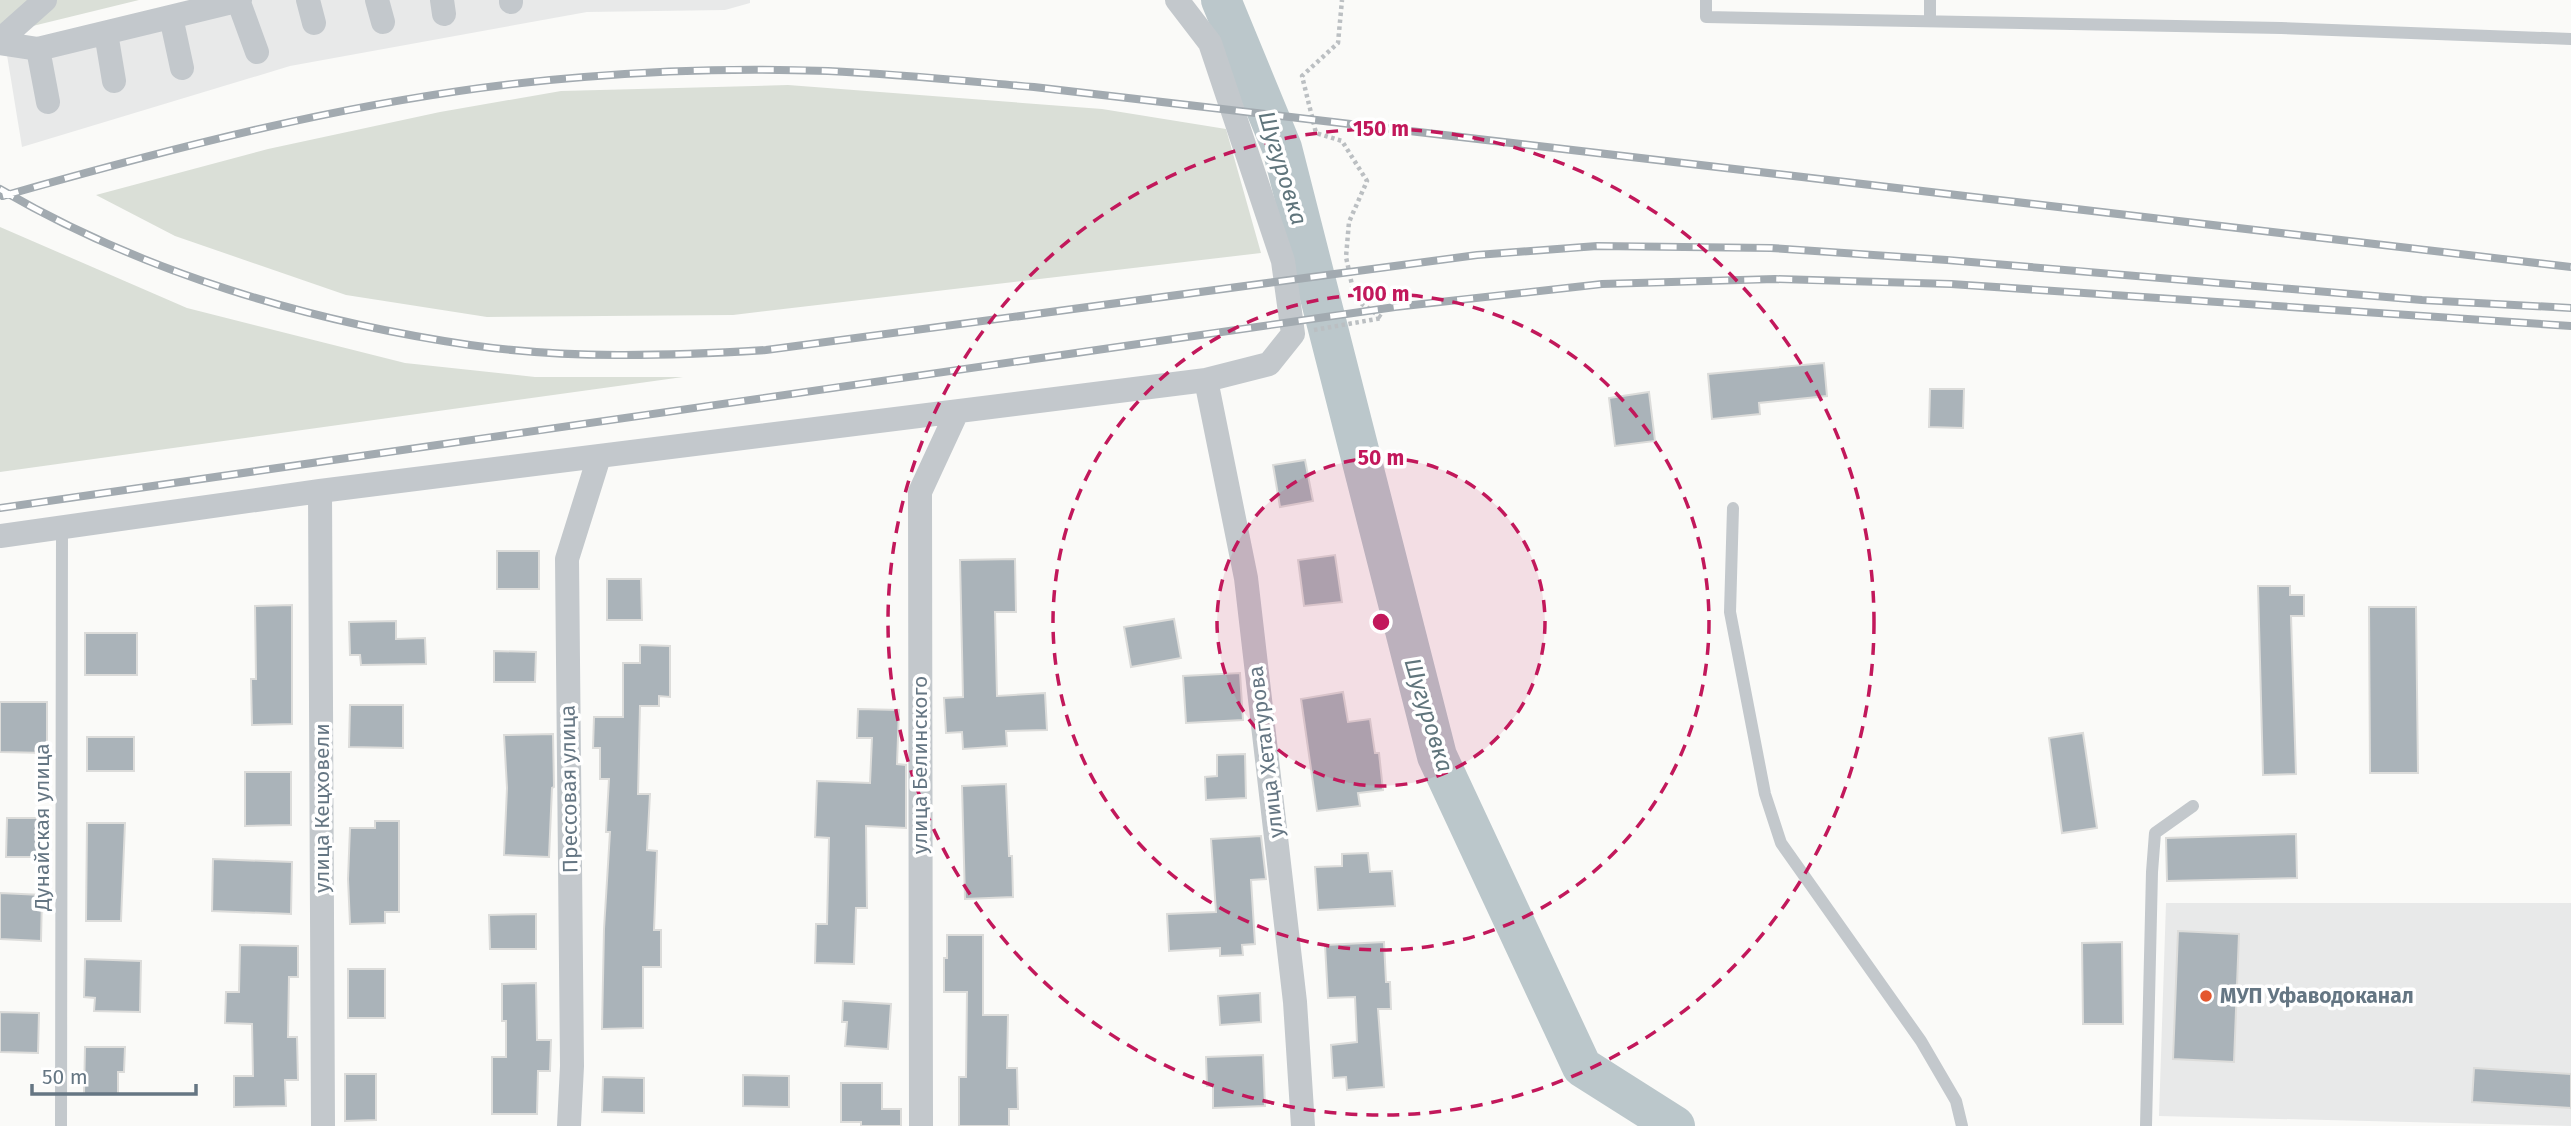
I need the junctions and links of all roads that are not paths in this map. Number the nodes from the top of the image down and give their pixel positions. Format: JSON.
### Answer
{"nodes":[{"id":1,"x":45,"y":0,"type":"edge"},
{"id":2,"x":239,"y":0,"type":"edge"},
{"id":3,"x":1177,"y":0,"type":"edge"},
{"id":4,"x":1706,"y":0,"type":"edge"},
{"id":5,"x":1930,"y":0,"type":"edge"},
{"id":6,"x":171,"y":17,"type":"junction"},
{"id":7,"x":1930,"y":21,"type":"junction"},
{"id":8,"x":106,"y":33,"type":"junction"},
{"id":9,"x":2571,"y":39,"type":"edge"},
{"id":10,"x":0,"y":41,"type":"edge"},
{"id":11,"x":38,"y":49,"type":"junction"},
{"id":12,"x":257,"y":51,"type":"dead end"},
{"id":13,"x":182,"y":68,"type":"dead end"},
{"id":14,"x":114,"y":81,"type":"dead end"},
{"id":15,"x":48,"y":102,"type":"dead end"},
{"id":16,"x":1206,"y":380,"type":"junction"},
{"id":17,"x":957,"y":412,"type":"junction"},
{"id":18,"x":599,"y":457,"type":"junction"},
{"id":19,"x":320,"y":491,"type":"junction"},
{"id":20,"x":1734,"y":508,"type":"dead end"},
{"id":21,"x":62,"y":528,"type":"junction"},
{"id":22,"x":0,"y":536,"type":"edge"},
{"id":23,"x":2193,"y":806,"type":"dead end"},
{"id":24,"x":61,"y":1126,"type":"edge"},
{"id":25,"x":323,"y":1126,"type":"edge"},
{"id":26,"x":569,"y":1126,"type":"edge"},
{"id":27,"x":921,"y":1126,"type":"edge"},
{"id":28,"x":1303,"y":1126,"type":"edge"},
{"id":29,"x":1962,"y":1126,"type":"edge"},
{"id":30,"x":2146,"y":1126,"type":"edge"}],
"edges":[{"from":1,"to":10,"type":"street"},
{"from":2,"to":6,"type":"street"},
{"from":2,"to":12,"type":"street"},
{"from":3,"to":16,"type":"street"},
{"from":4,"to":7,"type":"lane"},
{"from":5,"to":7,"type":"lane"},
{"from":6,"to":8,"type":"street"},
{"from":6,"to":13,"type":"street"},
{"from":7,"to":9,"type":"lane"},
{"from":8,"to":11,"type":"street"},
{"from":8,"to":14,"type":"street"},
{"from":10,"to":11,"type":"street"},
{"from":11,"to":15,"type":"street"},
{"from":16,"to":17,"type":"street"},
{"from":16,"to":28,"type":"street","name":"улица Хетагурова"},
{"from":17,"to":18,"type":"street"},
{"from":17,"to":27,"type":"street","name":"улица Белинского"},
{"from":18,"to":19,"type":"street"},
{"from":18,"to":26,"type":"street","name":"Прессовая улица"},
{"from":19,"to":21,"type":"street"},
{"from":19,"to":25,"type":"street","name":"улица Кецховели"},
{"from":20,"to":29,"type":"lane"},
{"from":21,"to":22,"type":"street"},
{"from":21,"to":24,"type":"lane","name":"Дунайская улица"},
{"from":23,"to":30,"type":"lane"}]}
